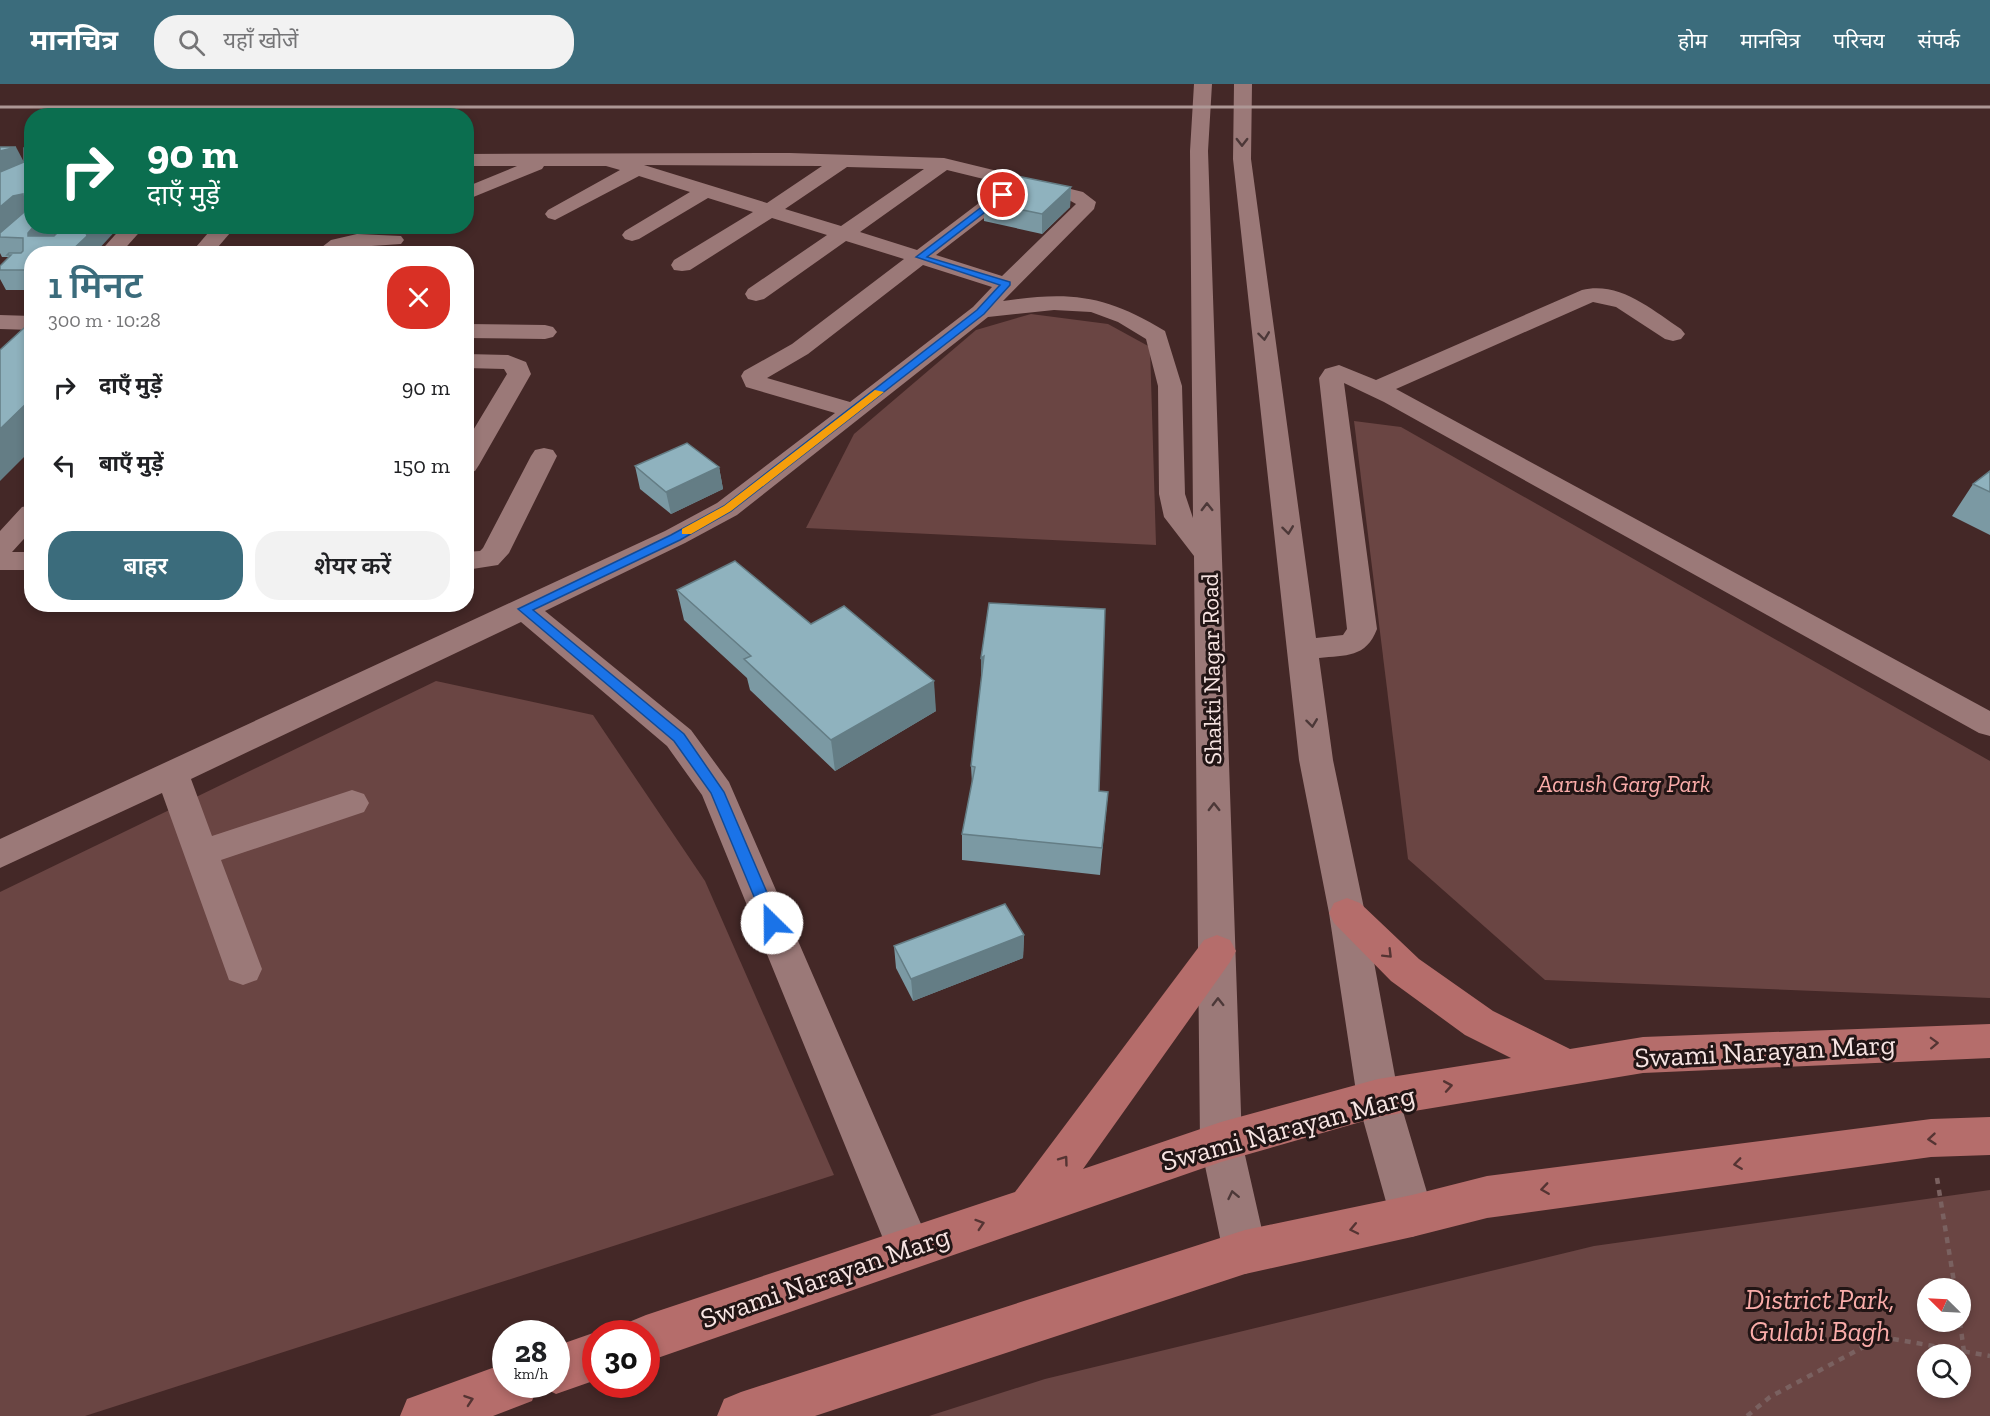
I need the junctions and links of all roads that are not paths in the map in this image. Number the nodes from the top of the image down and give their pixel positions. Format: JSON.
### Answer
{"nodes":[{"id":1,"x":1203,"y":84,"type":"edge"},
{"id":2,"x":1243,"y":84,"type":"edge"},
{"id":3,"x":474,"y":160,"type":"edge"},
{"id":4,"x":548,"y":160,"type":"junction"},
{"id":5,"x":607,"y":160,"type":"junction"},
{"id":6,"x":842,"y":161,"type":"junction"},
{"id":7,"x":944,"y":164,"type":"junction"},
{"id":8,"x":637,"y":169,"type":"junction"},
{"id":9,"x":1019,"y":182,"type":"junction"},
{"id":10,"x":474,"y":191,"type":"edge"},
{"id":11,"x":706,"y":191,"type":"junction"},
{"id":12,"x":769,"y":211,"type":"junction"},
{"id":13,"x":555,"y":214,"type":"dead end"},
{"id":14,"x":127,"y":234,"type":"edge"},
{"id":15,"x":219,"y":234,"type":"edge"},
{"id":16,"x":843,"y":234,"type":"junction"},
{"id":17,"x":632,"y":235,"type":"dead end"},
{"id":18,"x":394,"y":240,"type":"dead end"},
{"id":19,"x":116,"y":246,"type":"edge"},
{"id":20,"x":207,"y":246,"type":"edge"},
{"id":21,"x":333,"y":246,"type":"edge"},
{"id":22,"x":921,"y":257,"type":"junction"},
{"id":23,"x":682,"y":266,"type":"dead end"},
{"id":24,"x":1006,"y":284,"type":"junction"},
{"id":25,"x":756,"y":294,"type":"dead end"},
{"id":26,"x":981,"y":312,"type":"junction"},
{"id":27,"x":0,"y":322,"type":"edge"},
{"id":28,"x":24,"y":323,"type":"edge"},
{"id":29,"x":474,"y":331,"type":"edge"},
{"id":30,"x":545,"y":332,"type":"dead end"},
{"id":31,"x":1673,"y":334,"type":"dead end"},
{"id":32,"x":474,"y":361,"type":"edge"},
{"id":33,"x":1376,"y":389,"type":"junction"},
{"id":34,"x":854,"y":411,"type":"junction"},
{"id":35,"x":474,"y":451,"type":"edge"},
{"id":36,"x":544,"y":456,"type":"dead end"},
{"id":37,"x":24,"y":522,"type":"edge"},
{"id":38,"x":0,"y":548,"type":"edge"},
{"id":39,"x":1209,"y":555,"type":"junction"},
{"id":40,"x":474,"y":560,"type":"edge"},
{"id":41,"x":0,"y":561,"type":"edge"},
{"id":42,"x":24,"y":561,"type":"edge"},
{"id":43,"x":524,"y":609,"type":"junction"},
{"id":44,"x":1303,"y":650,"type":"junction"},
{"id":45,"x":1990,"y":725,"type":"edge"},
{"id":46,"x":172,"y":774,"type":"junction"},
{"id":47,"x":352,"y":802,"type":"dead end"},
{"id":48,"x":201,"y":853,"type":"junction"},
{"id":49,"x":0,"y":854,"type":"edge"},
{"id":50,"x":1347,"y":913,"type":"junction"},
{"id":51,"x":1217,"y":951,"type":"junction"},
{"id":52,"x":243,"y":969,"type":"dead end"},
{"id":53,"x":1990,"y":1041,"type":"edge"},
{"id":54,"x":1565,"y":1066,"type":"junction"},
{"id":55,"x":1378,"y":1098,"type":"junction"},
{"id":56,"x":1990,"y":1136,"type":"edge"},
{"id":57,"x":1221,"y":1142,"type":"junction"},
{"id":58,"x":1030,"y":1207,"type":"junction"},
{"id":59,"x":1412,"y":1216,"type":"junction"},
{"id":60,"x":909,"y":1247,"type":"junction"},
{"id":61,"x":1245,"y":1252,"type":"junction"},
{"id":62,"x":660,"y":1334,"type":"edge"},
{"id":63,"x":492,"y":1392,"type":"edge"},
{"id":64,"x":424,"y":1416,"type":"edge"},
{"id":65,"x":741,"y":1416,"type":"edge"}],
"edges":[{"from":39,"to":1,"type":"street","name":"Shakti Nagar Road","one_way":true},
{"from":2,"to":44,"type":"street","one_way":true},
{"from":3,"to":4,"type":"street"},
{"from":4,"to":5,"type":"street"},
{"from":4,"to":10,"type":"street"},
{"from":5,"to":6,"type":"street"},
{"from":5,"to":8,"type":"street"},
{"from":6,"to":7,"type":"street"},
{"from":6,"to":12,"type":"street"},
{"from":7,"to":9,"type":"street"},
{"from":7,"to":16,"type":"street"},
{"from":8,"to":11,"type":"street"},
{"from":8,"to":13,"type":"street"},
{"from":9,"to":22,"type":"street"},
{"from":9,"to":24,"type":"street"},
{"from":11,"to":12,"type":"street"},
{"from":11,"to":17,"type":"street"},
{"from":12,"to":16,"type":"street"},
{"from":12,"to":23,"type":"street"},
{"from":14,"to":19,"type":"street"},
{"from":15,"to":20,"type":"street"},
{"from":16,"to":22,"type":"street"},
{"from":16,"to":25,"type":"street"},
{"from":18,"to":21,"type":"street"},
{"from":22,"to":24,"type":"street"},
{"from":22,"to":34,"type":"street"},
{"from":24,"to":26,"type":"street"},
{"from":26,"to":34,"type":"street"},
{"from":26,"to":39,"type":"street"},
{"from":27,"to":28,"type":"street"},
{"from":29,"to":30,"type":"street"},
{"from":31,"to":33,"type":"street"},
{"from":32,"to":35,"type":"street"},
{"from":33,"to":44,"type":"street"},
{"from":33,"to":45,"type":"street"},
{"from":34,"to":43,"type":"street"},
{"from":36,"to":40,"type":"street"},
{"from":37,"to":38,"type":"street"},
{"from":51,"to":39,"type":"street","name":"Shakti Nagar Road","one_way":true},
{"from":41,"to":42,"type":"street"},
{"from":43,"to":46,"type":"street"},
{"from":43,"to":60,"type":"street"},
{"from":44,"to":50,"type":"street","one_way":true},
{"from":46,"to":48,"type":"street"},
{"from":46,"to":49,"type":"street"},
{"from":47,"to":48,"type":"street"},
{"from":48,"to":52,"type":"street"},
{"from":50,"to":54,"type":"main road","one_way":true},
{"from":50,"to":55,"type":"street"},
{"from":57,"to":51,"type":"street","name":"Shakti Nagar Road","one_way":true},
{"from":58,"to":51,"type":"main road","one_way":true},
{"from":54,"to":53,"type":"main road","name":"Swami Narayan Marg","one_way":true},
{"from":55,"to":54,"type":"main road","name":"Swami Narayan Marg","one_way":true},
{"from":55,"to":57,"type":"main road","name":"Swami Narayan Marg"},
{"from":55,"to":59,"type":"street"},
{"from":56,"to":59,"type":"main road","one_way":true},
{"from":57,"to":58,"type":"main road","name":"Swami Narayan Marg"},
{"from":61,"to":57,"type":"street","name":"Shakti Nagar Road","one_way":true},
{"from":60,"to":58,"type":"main road","name":"Swami Narayan Marg","one_way":true},
{"from":59,"to":61,"type":"main road","one_way":true},
{"from":60,"to":62,"type":"main road","name":"Swami Narayan Marg"},
{"from":61,"to":65,"type":"main road"},
{"from":64,"to":63,"type":"main road","one_way":true}]}
